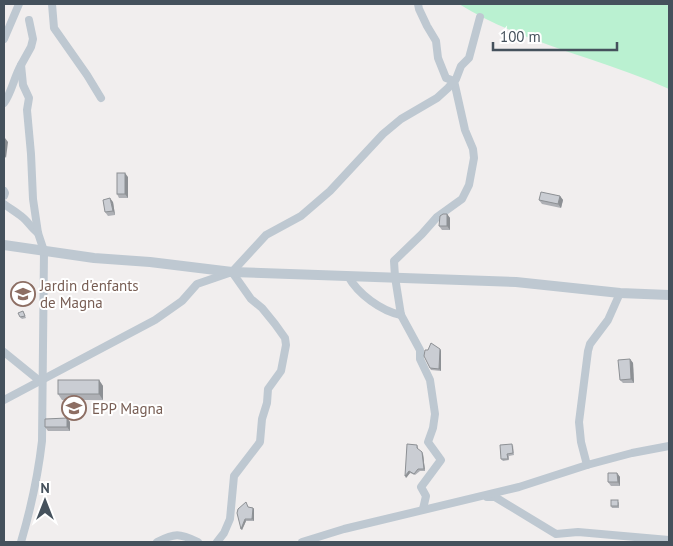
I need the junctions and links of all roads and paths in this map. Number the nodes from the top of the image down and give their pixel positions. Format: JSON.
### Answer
{"nodes":[{"id":1,"x":19,"y":4,"type":"edge"},
{"id":2,"x":52,"y":4,"type":"edge"},
{"id":3,"x":418,"y":4,"type":"edge"},
{"id":4,"x":480,"y":17,"type":"dead end"},
{"id":5,"x":29,"y":20,"type":"dead end"},
{"id":6,"x":4,"y":39,"type":"edge"},
{"id":7,"x":21,"y":65,"type":"junction"},
{"id":8,"x":454,"y":82,"type":"junction"},
{"id":9,"x":100,"y":98,"type":"dead end"},
{"id":10,"x":4,"y":103,"type":"edge"},
{"id":11,"x":4,"y":191,"type":"edge"},
{"id":12,"x":4,"y":196,"type":"edge"},
{"id":13,"x":4,"y":204,"type":"edge"},
{"id":14,"x":38,"y":233,"type":"junction"},
{"id":15,"x":4,"y":244,"type":"edge"},
{"id":16,"x":44,"y":251,"type":"junction"},
{"id":17,"x":232,"y":272,"type":"junction"},
{"id":18,"x":348,"y":276,"type":"junction"},
{"id":19,"x":394,"y":277,"type":"junction"},
{"id":20,"x":620,"y":293,"type":"junction"},
{"id":21,"x":669,"y":295,"type":"edge"},
{"id":22,"x":401,"y":315,"type":"junction"},
{"id":23,"x":4,"y":352,"type":"edge"},
{"id":24,"x":41,"y":382,"type":"junction"},
{"id":25,"x":4,"y":400,"type":"edge"},
{"id":26,"x":669,"y":446,"type":"edge"},
{"id":27,"x":587,"y":465,"type":"junction"},
{"id":28,"x":475,"y":498,"type":"junction"},
{"id":29,"x":423,"y":510,"type":"junction"},
{"id":30,"x":669,"y":540,"type":"edge"},
{"id":31,"x":309,"y":541,"type":"edge"},
{"id":32,"x":21,"y":542,"type":"edge"},
{"id":33,"x":157,"y":542,"type":"edge"},
{"id":34,"x":198,"y":542,"type":"edge"},
{"id":35,"x":217,"y":542,"type":"edge"}],
"edges":[{"from":1,"to":6,"type":"street"},
{"from":2,"to":9,"type":"street"},
{"from":3,"to":8,"type":"street"},
{"from":4,"to":8,"type":"street"},
{"from":5,"to":7,"type":"street"},
{"from":7,"to":10,"type":"street"},
{"from":7,"to":14,"type":"street"},
{"from":8,"to":17,"type":"street"},
{"from":8,"to":19,"type":"street"},
{"from":11,"to":12,"type":"street"},
{"from":13,"to":14,"type":"street"},
{"from":14,"to":16,"type":"street"},
{"from":15,"to":16,"type":"street"},
{"from":16,"to":17,"type":"street"},
{"from":16,"to":24,"type":"street"},
{"from":17,"to":18,"type":"street"},
{"from":17,"to":24,"type":"street"},
{"from":17,"to":35,"type":"street"},
{"from":18,"to":19,"type":"street"},
{"from":18,"to":22,"type":"street"},
{"from":19,"to":20,"type":"street"},
{"from":19,"to":22,"type":"street"},
{"from":20,"to":21,"type":"street"},
{"from":20,"to":27,"type":"street"},
{"from":22,"to":29,"type":"street"},
{"from":23,"to":24,"type":"street"},
{"from":24,"to":25,"type":"street"},
{"from":24,"to":32,"type":"street"},
{"from":26,"to":27,"type":"street"},
{"from":27,"to":28,"type":"street"},
{"from":28,"to":29,"type":"street"},
{"from":28,"to":30,"type":"street"},
{"from":29,"to":31,"type":"street"},
{"from":33,"to":34,"type":"street"}]}
